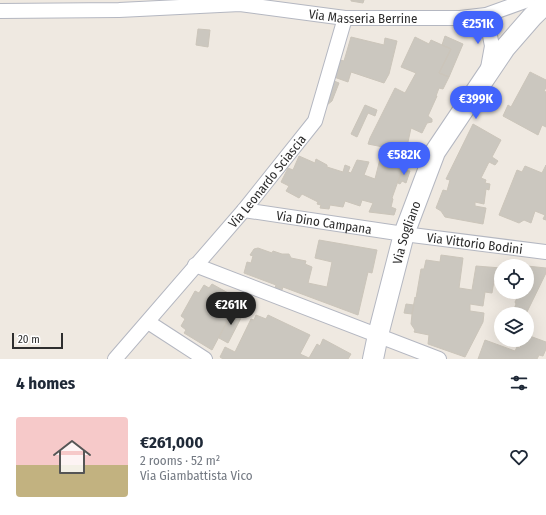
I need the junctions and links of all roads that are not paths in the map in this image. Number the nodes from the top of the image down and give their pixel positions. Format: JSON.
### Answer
{"nodes":[{"id":1,"x":528,"y":0,"type":"edge"},
{"id":2,"x":546,"y":3,"type":"edge"},
{"id":3,"x":0,"y":11,"type":"edge"},
{"id":4,"x":486,"y":15,"type":"junction"},
{"id":5,"x":345,"y":18,"type":"junction"},
{"id":6,"x":487,"y":74,"type":"junction"},
{"id":7,"x":244,"y":210,"type":"junction"},
{"id":8,"x":404,"y":234,"type":"junction"},
{"id":9,"x":546,"y":252,"type":"edge"},
{"id":10,"x":195,"y":265,"type":"junction"},
{"id":11,"x":148,"y":322,"type":"junction"},
{"id":12,"x":378,"y":335,"type":"junction"},
{"id":13,"x":115,"y":359,"type":"edge"},
{"id":14,"x":205,"y":359,"type":"edge"},
{"id":15,"x":373,"y":359,"type":"edge"},
{"id":16,"x":440,"y":359,"type":"edge"}],
"edges":[{"from":1,"to":4,"type":"street"},
{"from":2,"to":6,"type":"street","name":"Via Sogliano"},
{"from":3,"to":5,"type":"street","name":"Via Masseria Berrine"},
{"from":4,"to":5,"type":"street","name":"Via Masseria Berrine"},
{"from":4,"to":6,"type":"street","name":"Via Sogliano"},
{"from":5,"to":7,"type":"street","name":"Via Leonardo Sciascia"},
{"from":6,"to":8,"type":"street","name":"Via Sogliano"},
{"from":7,"to":8,"type":"street","name":"Via Dino Campana"},
{"from":7,"to":10,"type":"street","name":"Via Leonardo Sciascia"},
{"from":8,"to":9,"type":"street","name":"Via Vittorio Bodini"},
{"from":8,"to":12,"type":"street","name":"Via Sogliano"},
{"from":10,"to":11,"type":"street","name":"Via Leonardo Sciascia"},
{"from":10,"to":12,"type":"street"},
{"from":11,"to":13,"type":"street","name":"Via Leonardo Sciascia"},
{"from":11,"to":14,"type":"street"},
{"from":12,"to":15,"type":"street","name":"Via Sogliano"},
{"from":12,"to":16,"type":"street"}]}
